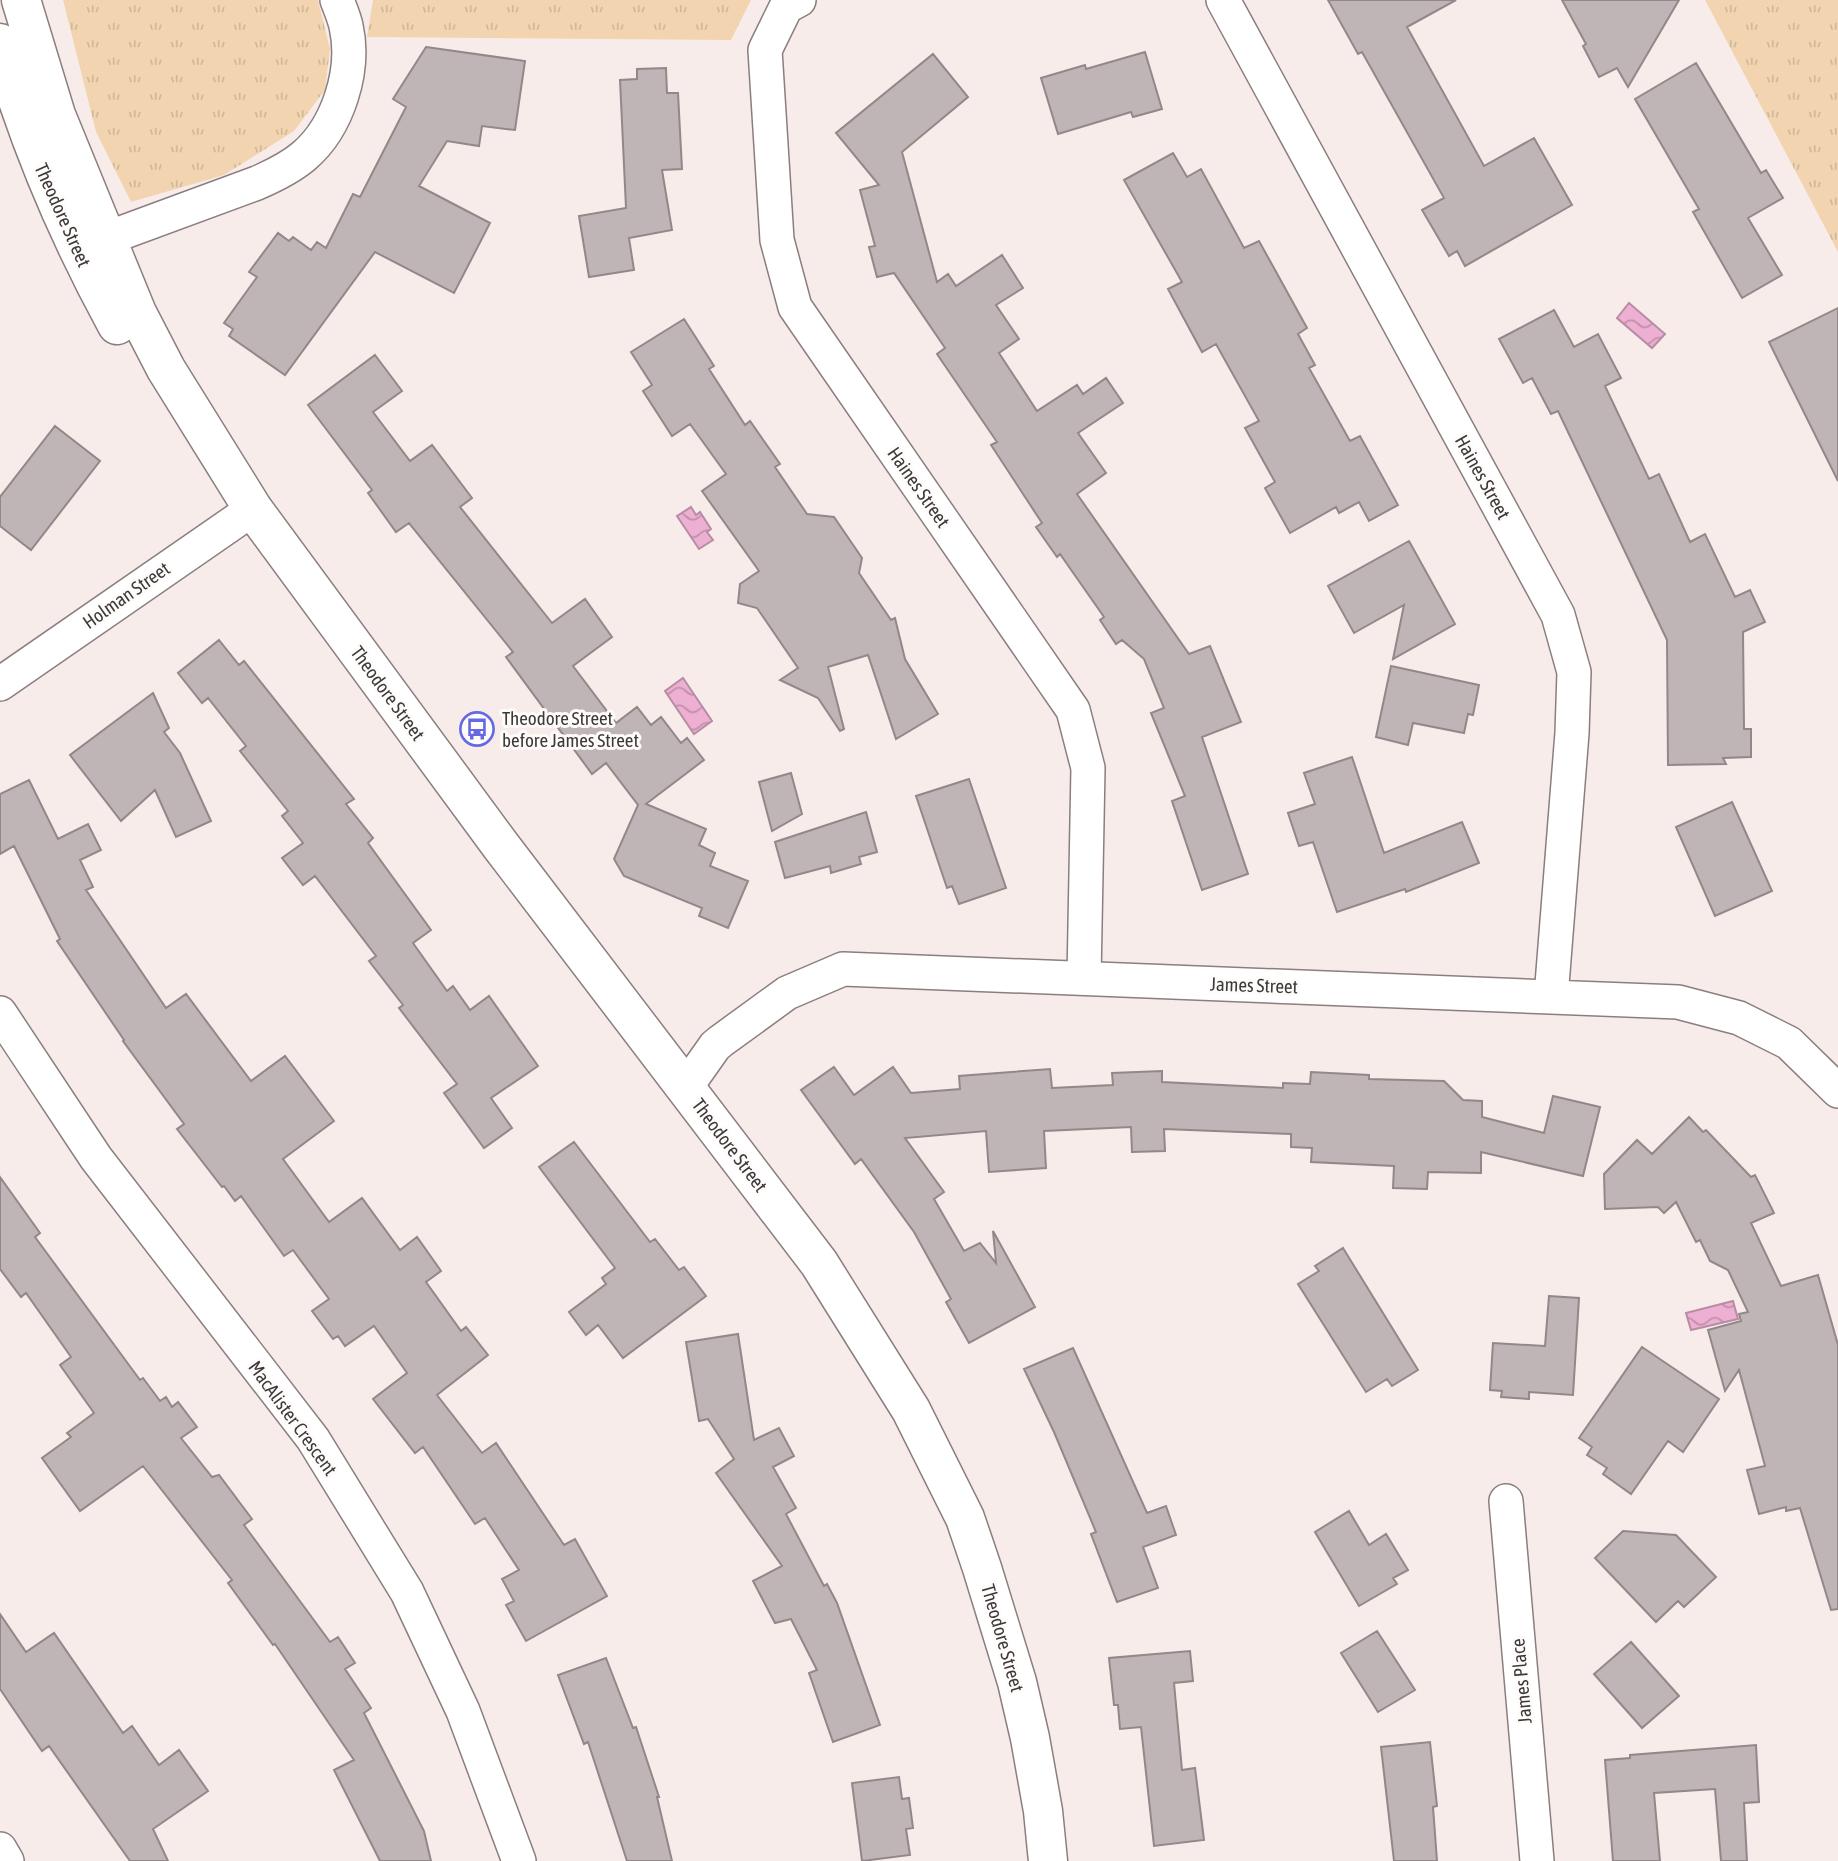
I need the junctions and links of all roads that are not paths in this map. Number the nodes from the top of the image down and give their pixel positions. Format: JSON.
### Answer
{"nodes":[{"id":1,"x":21,"y":0,"type":"edge"},
{"id":2,"x":338,"y":0,"type":"edge"},
{"id":3,"x":799,"y":0,"type":"edge"},
{"id":4,"x":1223,"y":0,"type":"edge"},
{"id":5,"x":0,"y":43,"type":"edge"},
{"id":6,"x":41,"y":120,"type":"junction"},
{"id":7,"x":92,"y":245,"type":"junction"},
{"id":8,"x":253,"y":509,"type":"junction"},
{"id":9,"x":0,"y":684,"type":"edge"},
{"id":10,"x":1084,"y":978,"type":"junction"},
{"id":11,"x":1551,"y":997,"type":"junction"},
{"id":12,"x":0,"y":1013,"type":"edge"},
{"id":13,"x":686,"y":1087,"type":"junction"},
{"id":14,"x":1838,"y":1091,"type":"edge"},
{"id":15,"x":1506,"y":1501,"type":"dead end"},
{"id":16,"x":0,"y":1849,"type":"edge"},
{"id":17,"x":8,"y":1861,"type":"edge"},
{"id":18,"x":519,"y":1861,"type":"edge"},
{"id":19,"x":1048,"y":1861,"type":"edge"},
{"id":20,"x":1537,"y":1861,"type":"edge"}],
"edges":[{"from":1,"to":6,"type":"main road","name":"Theodore Street"},
{"from":2,"to":7,"type":"street","name":"Theodore Street"},
{"from":3,"to":10,"type":"street","name":"Haines Street"},
{"from":4,"to":11,"type":"street","name":"Haines Street"},
{"from":5,"to":6,"type":"main road","name":"Theodore Street"},
{"from":6,"to":7,"type":"main road","name":"Theodore Street"},
{"from":7,"to":8,"type":"main road","name":"Theodore Street"},
{"from":8,"to":9,"type":"street","name":"Holman Street"},
{"from":8,"to":13,"type":"main road","name":"Theodore Street"},
{"from":10,"to":11,"type":"street","name":"James Street"},
{"from":10,"to":13,"type":"street","name":"James Street"},
{"from":11,"to":14,"type":"street","name":"James Street"},
{"from":12,"to":18,"type":"street","name":"MacAlister Crescent"},
{"from":13,"to":19,"type":"main road","name":"Theodore Street"},
{"from":15,"to":20,"type":"street","name":"James Place"},
{"from":16,"to":17,"type":"street"}]}
